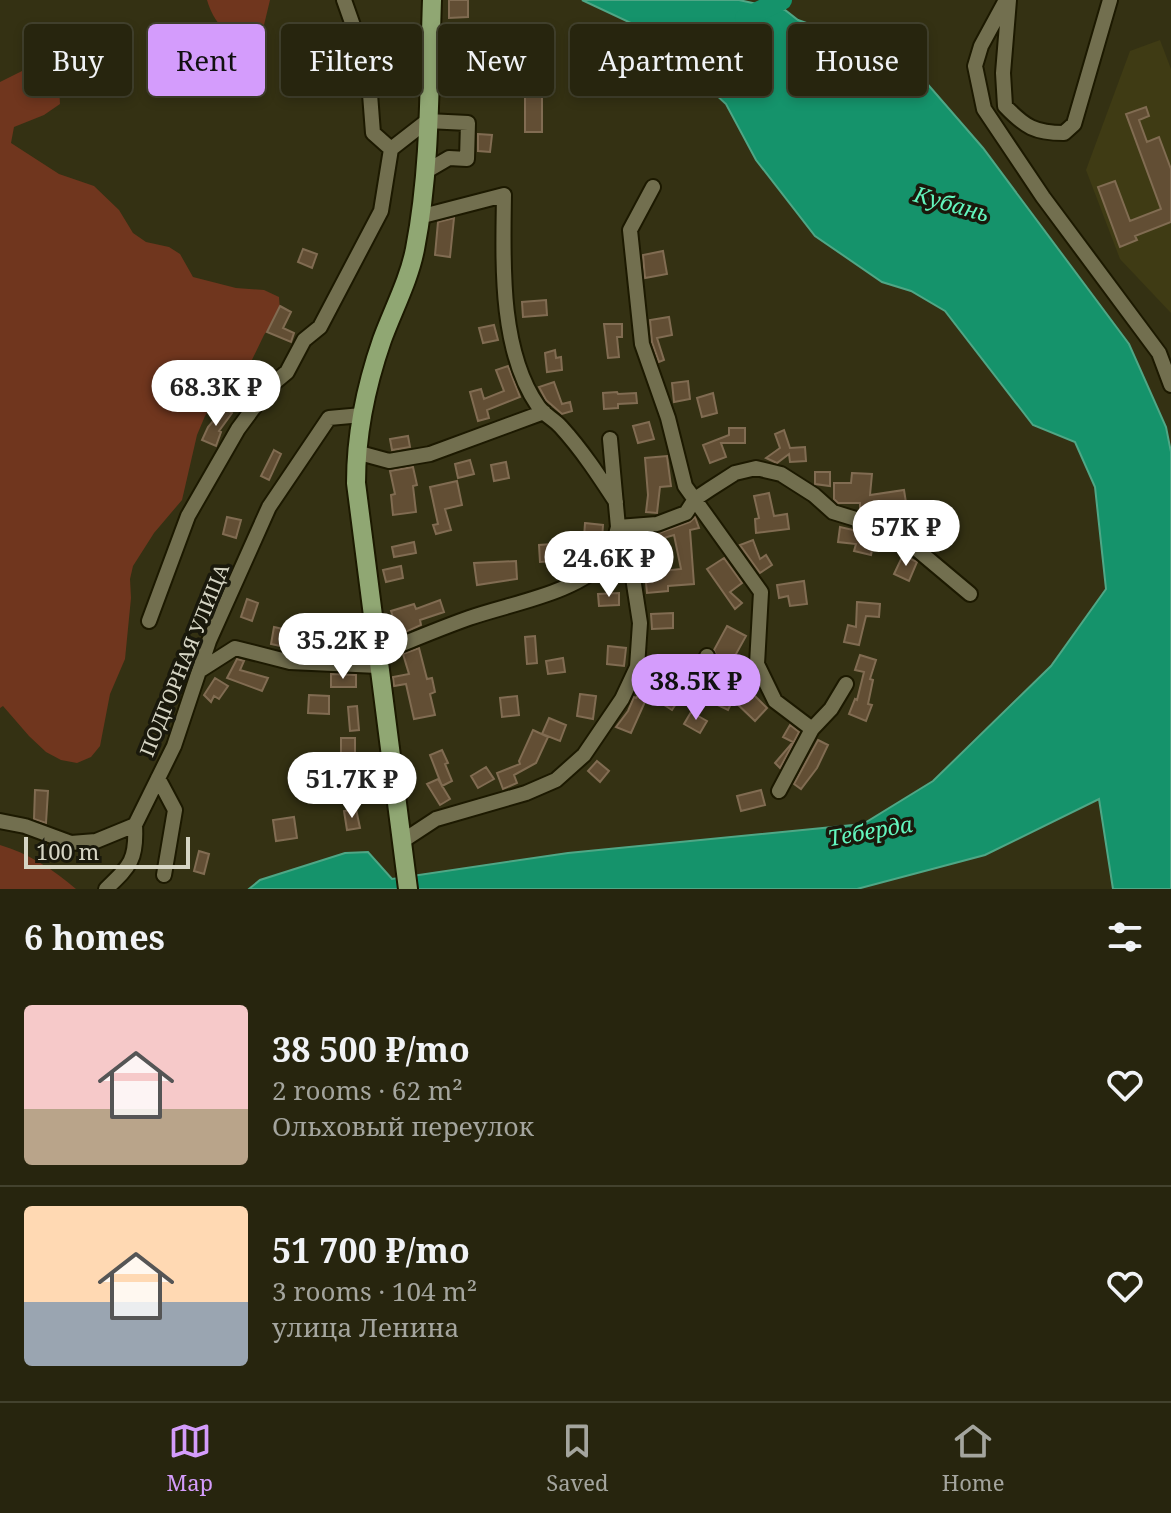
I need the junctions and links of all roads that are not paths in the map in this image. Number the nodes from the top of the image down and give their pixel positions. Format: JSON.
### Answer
{"nodes":[{"id":1,"x":344,"y":0,"type":"edge"},
{"id":2,"x":432,"y":0,"type":"edge"},
{"id":3,"x":1008,"y":0,"type":"edge"},
{"id":4,"x":1110,"y":0,"type":"edge"},
{"id":5,"x":427,"y":121,"type":"junction"},
{"id":6,"x":391,"y":149,"type":"junction"},
{"id":7,"x":425,"y":172,"type":"junction"},
{"id":8,"x":653,"y":187,"type":"dead end"},
{"id":9,"x":419,"y":217,"type":"junction"},
{"id":10,"x":1171,"y":385,"type":"edge"},
{"id":11,"x":544,"y":412,"type":"junction"},
{"id":12,"x":362,"y":415,"type":"junction"},
{"id":13,"x":610,"y":439,"type":"dead end"},
{"id":14,"x":356,"y":452,"type":"junction"},
{"id":15,"x":695,"y":499,"type":"junction"},
{"id":16,"x":618,"y":506,"type":"junction"},
{"id":17,"x":618,"y":527,"type":"junction"},
{"id":18,"x":610,"y":557,"type":"junction"},
{"id":19,"x":970,"y":594,"type":"dead end"},
{"id":20,"x":149,"y":621,"type":"dead end"},
{"id":21,"x":707,"y":656,"type":"dead end"},
{"id":22,"x":377,"y":660,"type":"junction"},
{"id":23,"x":637,"y":667,"type":"junction"},
{"id":24,"x":199,"y":671,"type":"junction"},
{"id":25,"x":846,"y":684,"type":"dead end"},
{"id":26,"x":812,"y":729,"type":"junction"},
{"id":27,"x":158,"y":778,"type":"junction"},
{"id":28,"x":779,"y":791,"type":"dead end"},
{"id":29,"x":0,"y":821,"type":"edge"},
{"id":30,"x":135,"y":825,"type":"junction"},
{"id":31,"x":402,"y":852,"type":"junction"},
{"id":32,"x":164,"y":875,"type":"dead end"},
{"id":33,"x":106,"y":889,"type":"edge"},
{"id":34,"x":408,"y":889,"type":"edge"}],
"edges":[{"from":1,"to":6,"type":"street"},
{"from":2,"to":5,"type":"main road"},
{"from":3,"to":4,"type":"street"},
{"from":3,"to":10,"type":"street"},
{"from":5,"to":6,"type":"street"},
{"from":5,"to":7,"type":"main road"},
{"from":5,"to":7,"type":"street"},
{"from":6,"to":20,"type":"street"},
{"from":7,"to":9,"type":"main road"},
{"from":8,"to":15,"type":"street"},
{"from":9,"to":11,"type":"street"},
{"from":9,"to":12,"type":"main road"},
{"from":11,"to":14,"type":"street"},
{"from":11,"to":16,"type":"street"},
{"from":12,"to":14,"type":"main road"},
{"from":12,"to":24,"type":"street","name":"ПОДГОРНАЯ УЛИЦА"},
{"from":13,"to":16,"type":"street"},
{"from":14,"to":22,"type":"main road"},
{"from":15,"to":17,"type":"street"},
{"from":15,"to":19,"type":"street"},
{"from":15,"to":26,"type":"street"},
{"from":16,"to":17,"type":"street"},
{"from":17,"to":18,"type":"street"},
{"from":18,"to":22,"type":"street"},
{"from":18,"to":23,"type":"street"},
{"from":21,"to":23,"type":"street"},
{"from":22,"to":24,"type":"street"},
{"from":22,"to":31,"type":"main road"},
{"from":23,"to":31,"type":"street"},
{"from":24,"to":27,"type":"street","name":"ПОДГОРНАЯ УЛИЦА"},
{"from":25,"to":26,"type":"street"},
{"from":26,"to":28,"type":"street"},
{"from":27,"to":30,"type":"street","name":"ПОДГОРНАЯ УЛИЦА"},
{"from":27,"to":32,"type":"street"},
{"from":29,"to":30,"type":"street"},
{"from":30,"to":33,"type":"street","name":"ПОДГОРНАЯ УЛИЦА"},
{"from":31,"to":34,"type":"main road"}]}
